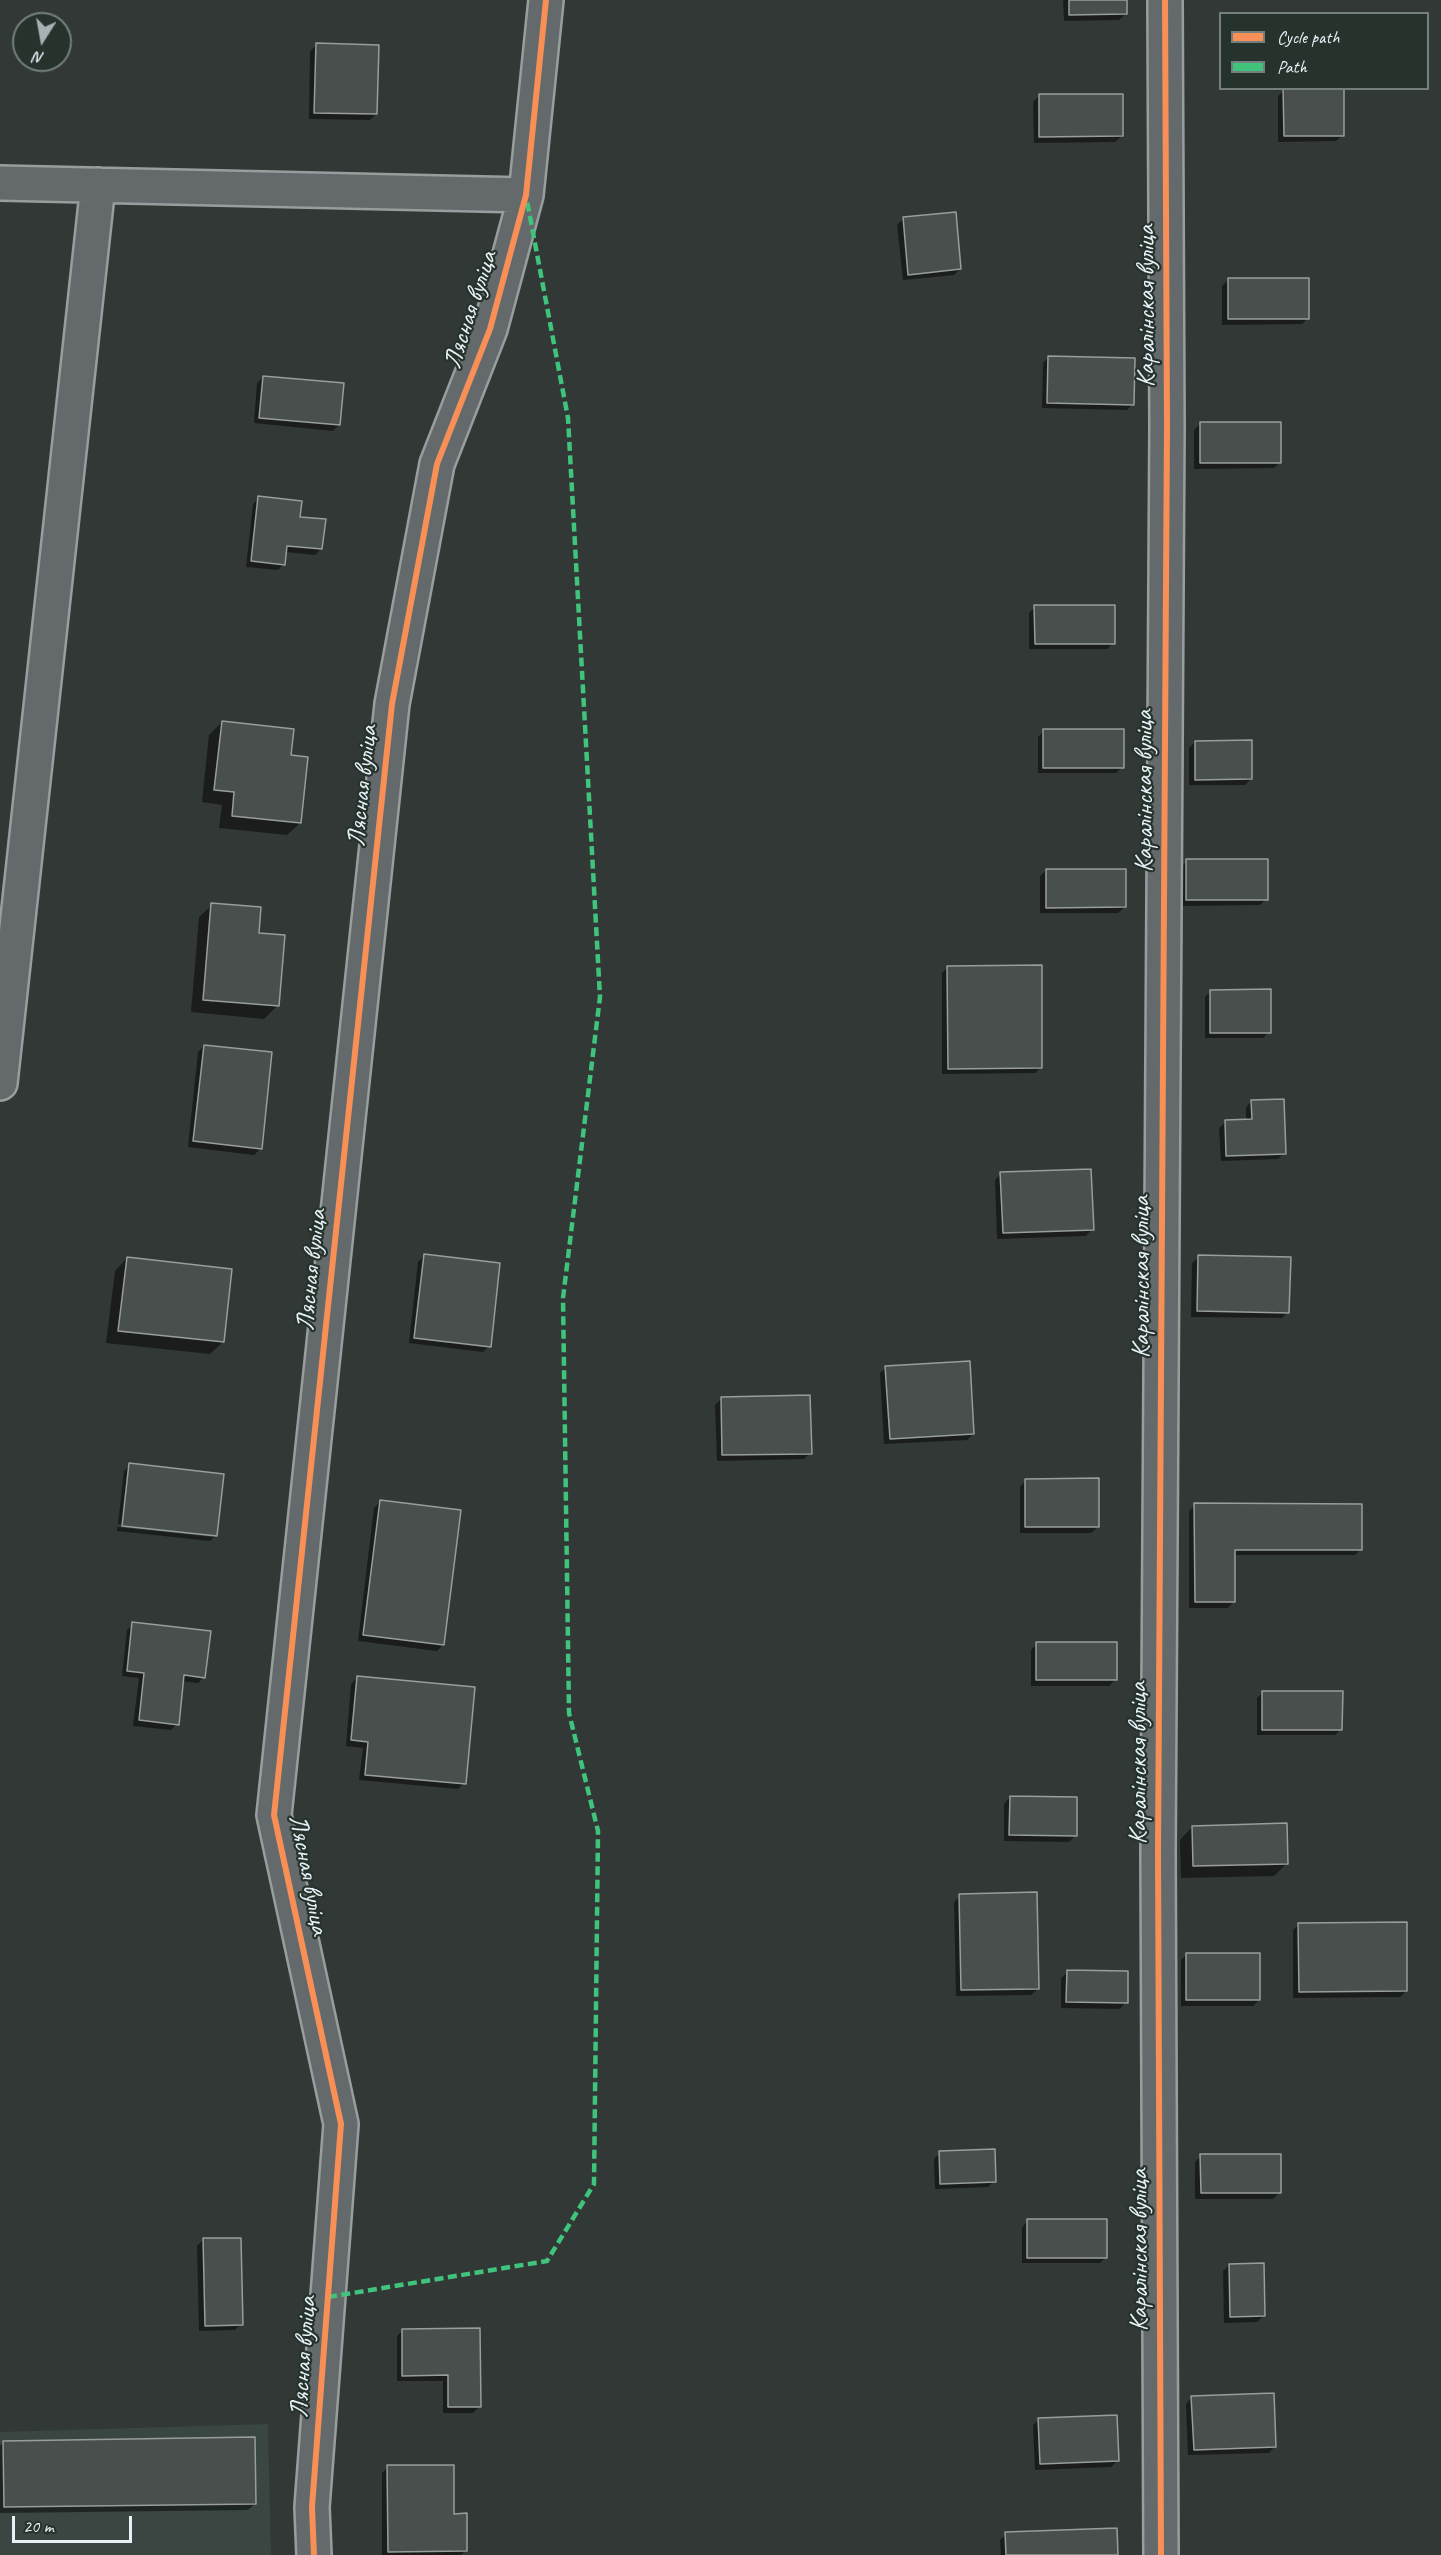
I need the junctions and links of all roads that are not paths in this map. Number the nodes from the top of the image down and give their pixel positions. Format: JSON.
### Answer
{"nodes":[{"id":1,"x":546,"y":0,"type":"edge"},
{"id":2,"x":1164,"y":0,"type":"edge"},
{"id":3,"x":0,"y":183,"type":"edge"},
{"id":4,"x":98,"y":185,"type":"junction"},
{"id":5,"x":526,"y":195,"type":"junction"},
{"id":6,"x":0,"y":1083,"type":"edge"},
{"id":7,"x":314,"y":2555,"type":"edge"},
{"id":8,"x":1161,"y":2555,"type":"edge"}],
"edges":[{"from":1,"to":5,"type":"street","name":"Лясная вуліца"},
{"from":2,"to":8,"type":"street","name":"Каралінская вуліца"},
{"from":3,"to":4,"type":"street"},
{"from":4,"to":5,"type":"street"},
{"from":4,"to":6,"type":"street"},
{"from":5,"to":7,"type":"street","name":"Лясная вуліца"}]}
